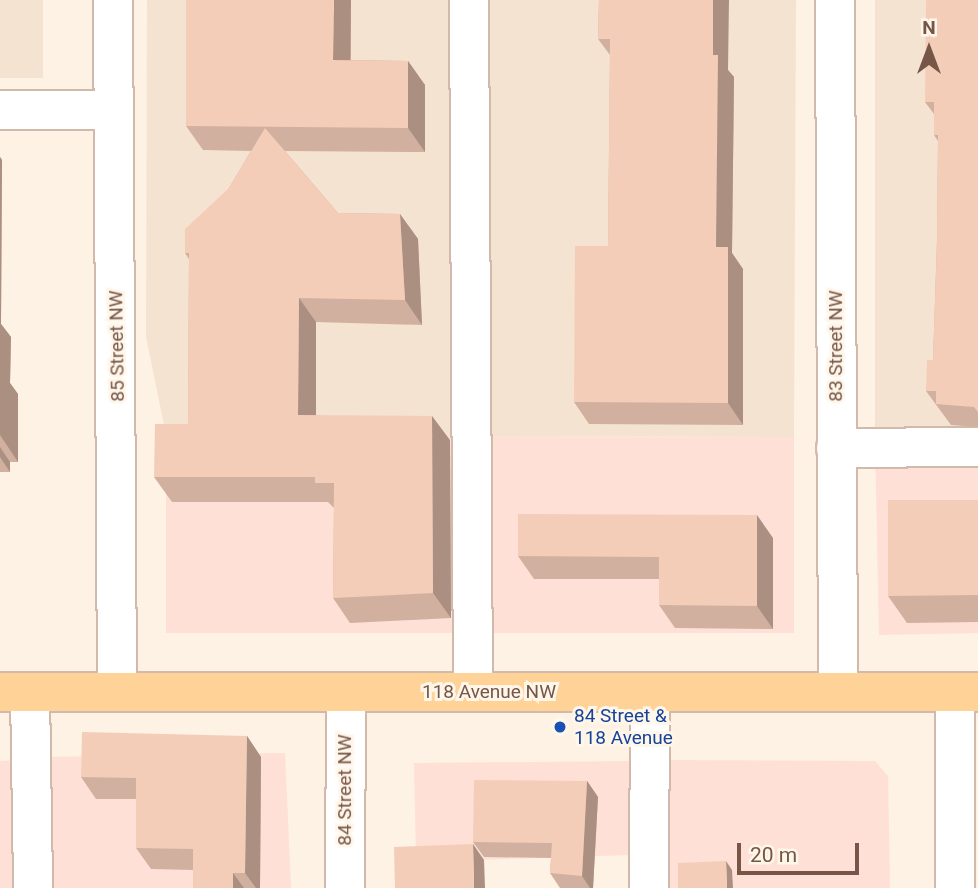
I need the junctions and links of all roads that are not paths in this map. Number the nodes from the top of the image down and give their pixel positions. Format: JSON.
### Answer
{"nodes":[{"id":1,"x":113,"y":0,"type":"edge"},
{"id":2,"x":470,"y":0,"type":"edge"},
{"id":3,"x":835,"y":0,"type":"edge"},
{"id":4,"x":0,"y":110,"type":"edge"},
{"id":5,"x":114,"y":110,"type":"junction"},
{"id":6,"x":978,"y":447,"type":"edge"},
{"id":7,"x":836,"y":448,"type":"junction"},
{"id":8,"x":15,"y":692,"type":"edge"},
{"id":9,"x":117,"y":692,"type":"junction"},
{"id":10,"x":346,"y":692,"type":"junction"},
{"id":11,"x":473,"y":692,"type":"junction"},
{"id":12,"x":650,"y":692,"type":"junction"},
{"id":13,"x":838,"y":692,"type":"junction"},
{"id":14,"x":967,"y":692,"type":"edge"},
{"id":15,"x":33,"y":888,"type":"edge"},
{"id":16,"x":345,"y":888,"type":"edge"},
{"id":17,"x":649,"y":888,"type":"edge"},
{"id":18,"x":955,"y":888,"type":"edge"}],
"edges":[{"from":1,"to":5,"type":"street","name":"85 Street NW"},
{"from":2,"to":11,"type":"street"},
{"from":3,"to":7,"type":"street","name":"83 Street NW"},
{"from":4,"to":5,"type":"street"},
{"from":5,"to":9,"type":"street","name":"85 Street NW"},
{"from":6,"to":7,"type":"street"},
{"from":7,"to":13,"type":"street","name":"83 Street NW"},
{"from":8,"to":9,"type":"main road","name":"118 Avenue NW"},
{"from":8,"to":15,"type":"street"},
{"from":9,"to":10,"type":"main road","name":"118 Avenue NW"},
{"from":10,"to":11,"type":"main road","name":"118 Avenue NW"},
{"from":10,"to":16,"type":"street","name":"84 Street NW"},
{"from":11,"to":12,"type":"main road","name":"118 Avenue NW"},
{"from":12,"to":13,"type":"main road","name":"118 Avenue NW"},
{"from":12,"to":17,"type":"street"},
{"from":13,"to":14,"type":"main road","name":"118 Avenue NW"},
{"from":14,"to":18,"type":"street"}]}
